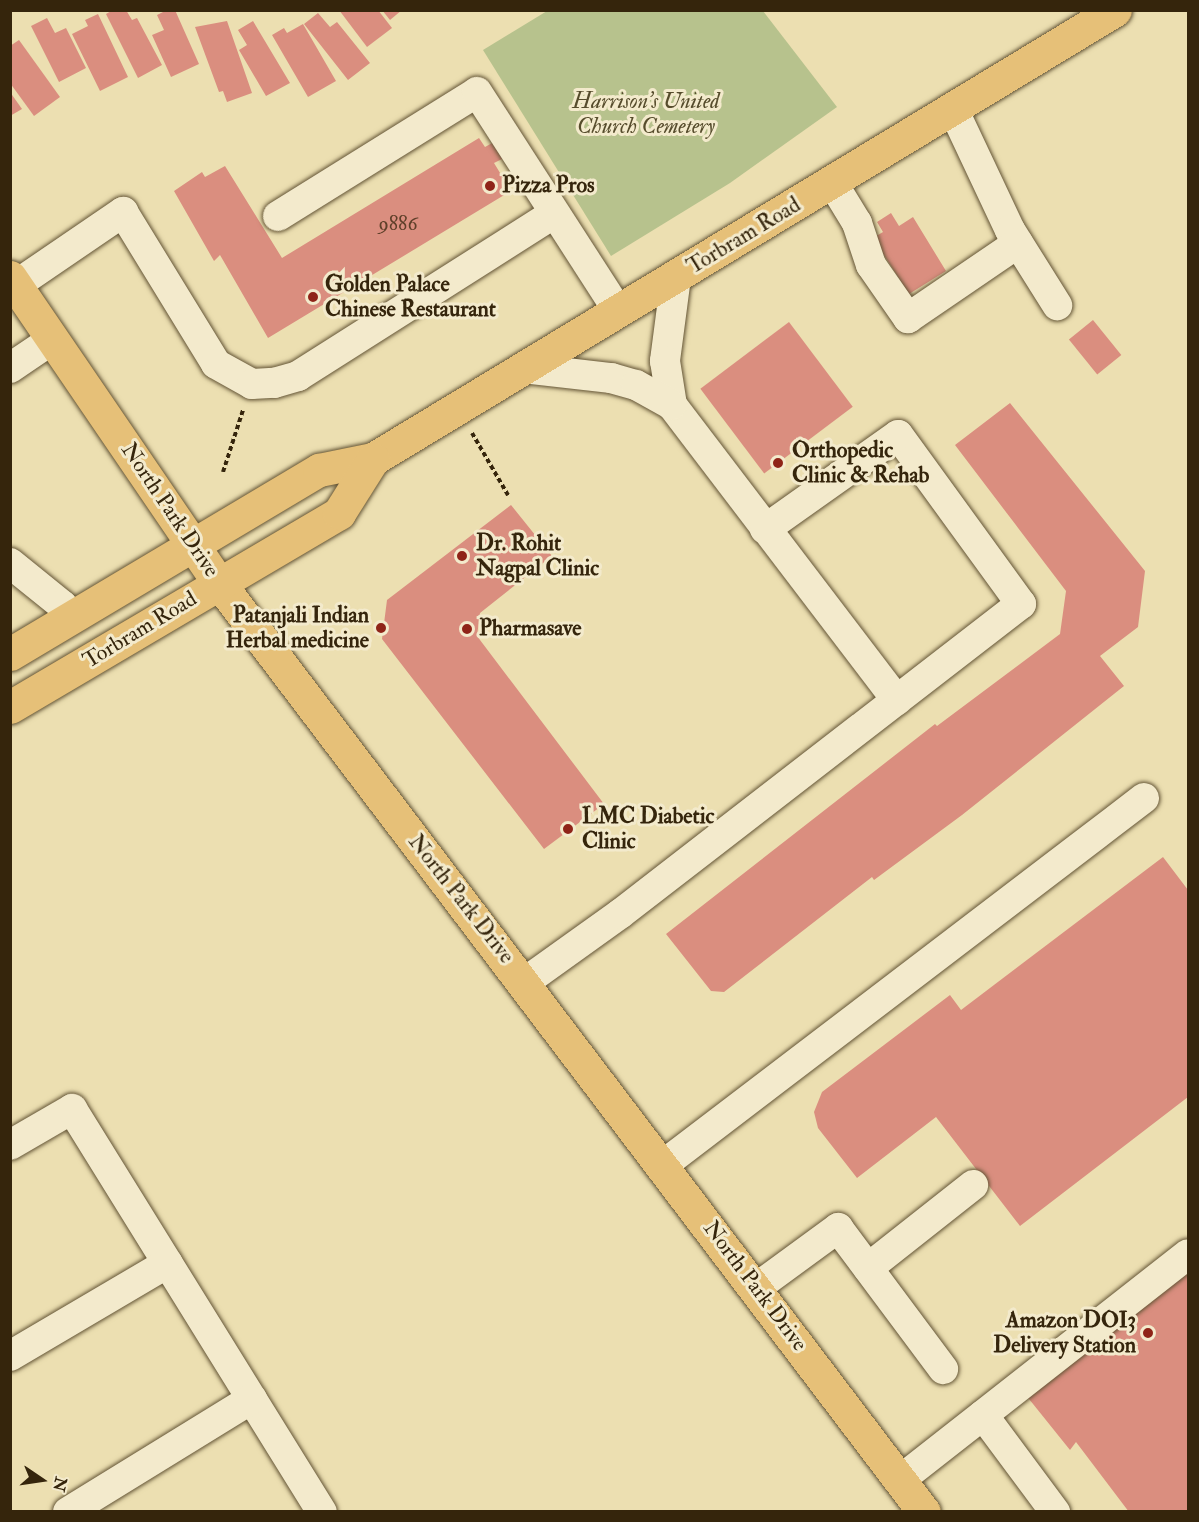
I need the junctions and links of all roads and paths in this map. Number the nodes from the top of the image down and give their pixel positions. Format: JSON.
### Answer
{"nodes":[{"id":1,"x":1115,"y":10,"type":"edge"},
{"id":2,"x":953,"y":109,"type":"junction"},
{"id":3,"x":832,"y":182,"type":"junction"},
{"id":4,"x":553,"y":214,"type":"junction"},
{"id":5,"x":278,"y":216,"type":"dead end"},
{"id":6,"x":1018,"y":243,"type":"junction"},
{"id":7,"x":676,"y":276,"type":"junction"},
{"id":8,"x":13,"y":281,"type":"edge"},
{"id":9,"x":1057,"y":305,"type":"dead end"},
{"id":10,"x":618,"y":311,"type":"junction"},
{"id":11,"x":53,"y":339,"type":"junction"},
{"id":12,"x":10,"y":368,"type":"edge"},
{"id":13,"x":524,"y":368,"type":"junction"},
{"id":14,"x":252,"y":384,"type":"junction"},
{"id":15,"x":672,"y":405,"type":"junction"},
{"id":16,"x":457,"y":408,"type":"junction"},
{"id":17,"x":373,"y":459,"type":"junction"},
{"id":18,"x":223,"y":472,"type":"dead end"},
{"id":19,"x":508,"y":495,"type":"dead end"},
{"id":20,"x":765,"y":529,"type":"junction"},
{"id":21,"x":193,"y":544,"type":"junction"},
{"id":22,"x":10,"y":563,"type":"edge"},
{"id":23,"x":219,"y":583,"type":"junction"},
{"id":24,"x":69,"y":618,"type":"junction"},
{"id":25,"x":10,"y":654,"type":"edge"},
{"id":26,"x":897,"y":700,"type":"junction"},
{"id":27,"x":10,"y":707,"type":"edge"},
{"id":28,"x":1144,"y":798,"type":"dead end"},
{"id":29,"x":525,"y":982,"type":"junction"},
{"id":30,"x":10,"y":1145,"type":"edge"},
{"id":31,"x":663,"y":1165,"type":"junction"},
{"id":32,"x":973,"y":1185,"type":"dead end"},
{"id":33,"x":1188,"y":1254,"type":"edge"},
{"id":34,"x":168,"y":1263,"type":"junction"},
{"id":35,"x":868,"y":1268,"type":"junction"},
{"id":36,"x":756,"y":1288,"type":"junction"},
{"id":37,"x":10,"y":1356,"type":"edge"},
{"id":38,"x":944,"y":1370,"type":"dead end"},
{"id":39,"x":252,"y":1399,"type":"junction"},
{"id":40,"x":983,"y":1415,"type":"junction"},
{"id":41,"x":900,"y":1480,"type":"junction"},
{"id":42,"x":68,"y":1512,"type":"edge"},
{"id":43,"x":322,"y":1512,"type":"edge"},
{"id":44,"x":924,"y":1512,"type":"edge"},
{"id":45,"x":1055,"y":1512,"type":"edge"}],
"edges":[{"from":1,"to":2,"type":"main road","name":"Torbram Road"},
{"from":2,"to":3,"type":"main road","name":"Torbram Road"},
{"from":2,"to":6,"type":"lane"},
{"from":3,"to":6,"type":"lane"},
{"from":3,"to":7,"type":"main road","name":"Torbram Road"},
{"from":4,"to":5,"type":"lane"},
{"from":4,"to":10,"type":"lane"},
{"from":4,"to":14,"type":"lane"},
{"from":6,"to":9,"type":"lane"},
{"from":7,"to":10,"type":"main road","name":"Torbram Road"},
{"from":7,"to":15,"type":"lane"},
{"from":8,"to":11,"type":"main road","name":"North Park Drive"},
{"from":8,"to":14,"type":"lane"},
{"from":10,"to":13,"type":"main road","name":"Torbram Road"},
{"from":11,"to":12,"type":"lane"},
{"from":11,"to":21,"type":"main road","name":"North Park Drive"},
{"from":13,"to":15,"type":"lane"},
{"from":13,"to":16,"type":"main road","name":"Torbram Road"},
{"from":14,"to":18,"type":"path"},
{"from":15,"to":20,"type":"lane"},
{"from":16,"to":17,"type":"main road","name":"Torbram Road"},
{"from":16,"to":19,"type":"path"},
{"from":17,"to":21,"type":"main road","name":"Torbram Road"},
{"from":17,"to":23,"type":"main road","name":"Torbram Road"},
{"from":20,"to":26,"type":"lane"},
{"from":20,"to":26,"type":"lane"},
{"from":21,"to":23,"type":"main road","name":"North Park Drive"},
{"from":21,"to":24,"type":"main road","name":"Torbram Road"},
{"from":22,"to":24,"type":"lane"},
{"from":23,"to":27,"type":"main road","name":"Torbram Road"},
{"from":23,"to":29,"type":"main road","name":"North Park Drive"},
{"from":24,"to":25,"type":"main road","name":"Torbram Road"},
{"from":26,"to":29,"type":"lane"},
{"from":28,"to":31,"type":"lane"},
{"from":29,"to":31,"type":"main road","name":"North Park Drive"},
{"from":30,"to":34,"type":"lane"},
{"from":31,"to":36,"type":"main road","name":"North Park Drive"},
{"from":32,"to":35,"type":"lane"},
{"from":33,"to":40,"type":"lane"},
{"from":34,"to":37,"type":"lane"},
{"from":34,"to":39,"type":"lane"},
{"from":35,"to":36,"type":"lane"},
{"from":35,"to":38,"type":"lane"},
{"from":36,"to":41,"type":"main road","name":"North Park Drive"},
{"from":39,"to":42,"type":"lane"},
{"from":39,"to":43,"type":"lane"},
{"from":40,"to":41,"type":"lane"},
{"from":40,"to":45,"type":"lane"},
{"from":41,"to":44,"type":"main road","name":"North Park Drive"}]}
